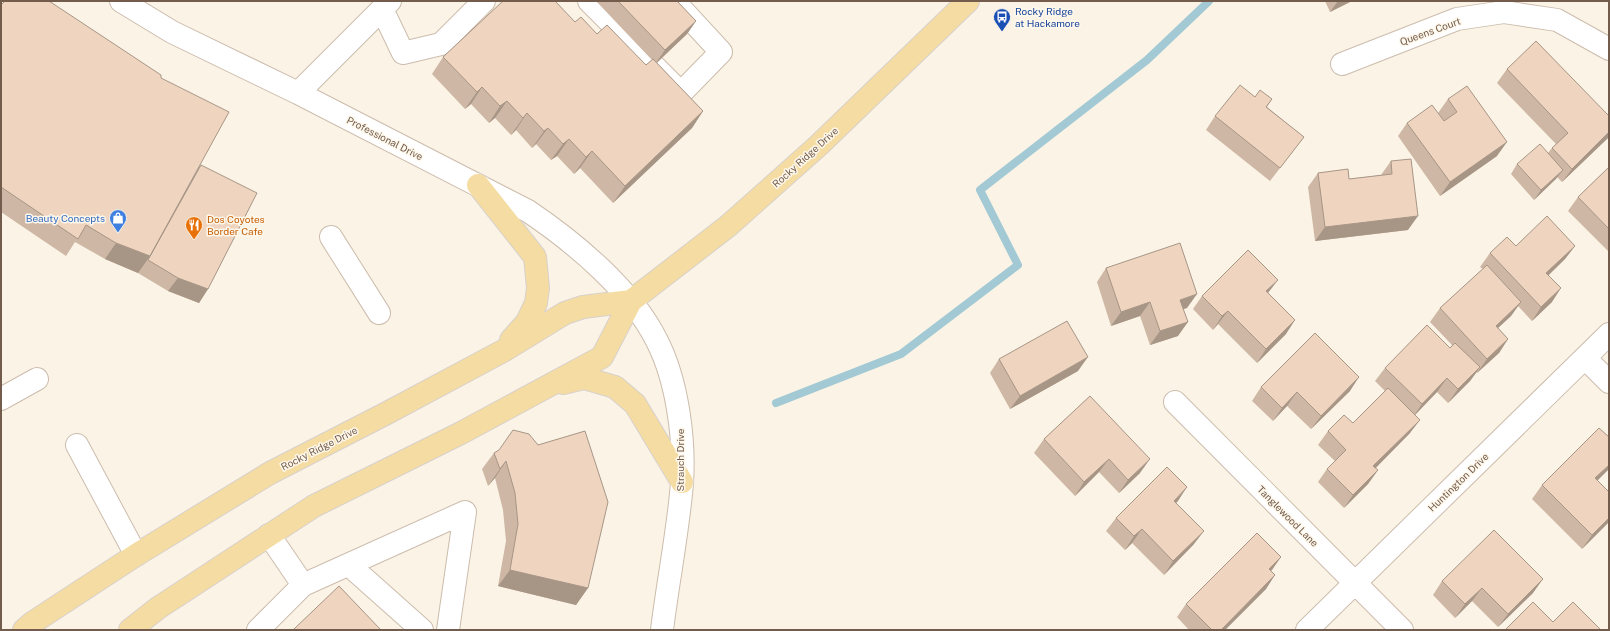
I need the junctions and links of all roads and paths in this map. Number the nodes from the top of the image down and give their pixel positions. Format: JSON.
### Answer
{"nodes":[{"id":1,"x":121,"y":1,"type":"edge"},
{"id":2,"x":484,"y":1,"type":"edge"},
{"id":3,"x":589,"y":1,"type":"edge"},
{"id":4,"x":674,"y":1,"type":"edge"},
{"id":5,"x":968,"y":1,"type":"edge"},
{"id":6,"x":386,"y":5,"type":"edge"},
{"id":7,"x":1609,"y":49,"type":"edge"},
{"id":8,"x":1342,"y":64,"type":"dead end"},
{"id":9,"x":298,"y":93,"type":"junction"},
{"id":10,"x":478,"y":185,"type":"junction"},
{"id":11,"x":331,"y":237,"type":"dead end"},
{"id":12,"x":631,"y":301,"type":"junction"},
{"id":13,"x":379,"y":312,"type":"dead end"},
{"id":14,"x":1609,"y":334,"type":"edge"},
{"id":15,"x":503,"y":350,"type":"junction"},
{"id":16,"x":1585,"y":358,"type":"junction"},
{"id":17,"x":37,"y":379,"type":"dead end"},
{"id":18,"x":1609,"y":382,"type":"edge"},
{"id":19,"x":550,"y":386,"type":"junction"},
{"id":20,"x":1,"y":399,"type":"edge"},
{"id":21,"x":1175,"y":402,"type":"dead end"},
{"id":22,"x":76,"y":445,"type":"dead end"},
{"id":23,"x":682,"y":482,"type":"junction"},
{"id":24,"x":269,"y":535,"type":"junction"},
{"id":25,"x":136,"y":555,"type":"junction"},
{"id":26,"x":349,"y":565,"type":"junction"},
{"id":27,"x":1355,"y":582,"type":"junction"},
{"id":28,"x":303,"y":585,"type":"junction"},
{"id":29,"x":24,"y":630,"type":"edge"},
{"id":30,"x":130,"y":630,"type":"edge"},
{"id":31,"x":258,"y":630,"type":"edge"},
{"id":32,"x":422,"y":630,"type":"edge"},
{"id":33,"x":448,"y":630,"type":"edge"},
{"id":34,"x":662,"y":630,"type":"edge"},
{"id":35,"x":1307,"y":630,"type":"edge"},
{"id":36,"x":1402,"y":630,"type":"edge"}],
"edges":[{"from":1,"to":9,"type":"street","name":"Professional Drive"},
{"from":2,"to":6,"type":"street"},
{"from":3,"to":4,"type":"street"},
{"from":5,"to":12,"type":"main road","name":"Rocky Ridge Drive"},
{"from":6,"to":9,"type":"street"},
{"from":7,"to":8,"type":"street","name":"Queens Court"},
{"from":9,"to":10,"type":"street","name":"Professional Drive"},
{"from":10,"to":12,"type":"street","name":"Professional Drive"},
{"from":10,"to":15,"type":"main road"},
{"from":11,"to":13,"type":"street"},
{"from":12,"to":15,"type":"main road","name":"Rocky Ridge Drive"},
{"from":12,"to":19,"type":"main road","name":"Rocky Ridge Drive"},
{"from":12,"to":23,"type":"street","name":"Strauch Drive"},
{"from":14,"to":16,"type":"street","name":"Huntington Drive"},
{"from":15,"to":25,"type":"main road","name":"Rocky Ridge Drive"},
{"from":16,"to":18,"type":"street"},
{"from":16,"to":27,"type":"street","name":"Huntington Drive"},
{"from":17,"to":20,"type":"street"},
{"from":19,"to":23,"type":"main road"},
{"from":19,"to":24,"type":"main road","name":"Rocky Ridge Drive"},
{"from":21,"to":27,"type":"street","name":"Tanglewood Lane"},
{"from":22,"to":25,"type":"street"},
{"from":23,"to":34,"type":"street","name":"Strauch Drive"},
{"from":24,"to":28,"type":"street"},
{"from":24,"to":30,"type":"main road","name":"Rocky Ridge Drive"},
{"from":25,"to":29,"type":"main road","name":"Rocky Ridge Drive"},
{"from":26,"to":28,"type":"street"},
{"from":26,"to":32,"type":"street"},
{"from":26,"to":33,"type":"street"},
{"from":27,"to":35,"type":"street","name":"Huntington Drive"},
{"from":27,"to":36,"type":"street","name":"Tanglewood Lane"},
{"from":28,"to":31,"type":"street"}]}
